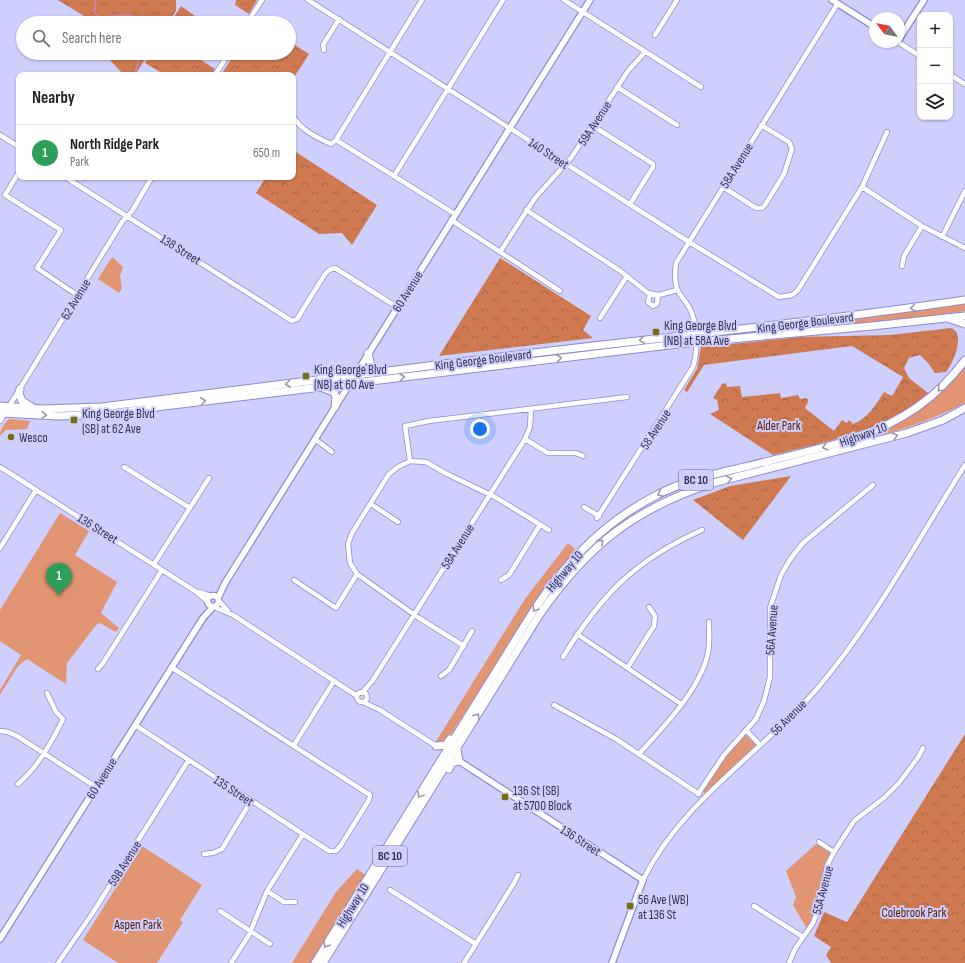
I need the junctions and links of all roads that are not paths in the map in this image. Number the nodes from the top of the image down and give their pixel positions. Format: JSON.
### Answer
{"nodes":[{"id":1,"x":262,"y":0,"type":"edge"},
{"id":2,"x":308,"y":0,"type":"edge"},
{"id":3,"x":422,"y":0,"type":"edge"},
{"id":4,"x":503,"y":0,"type":"edge"},
{"id":5,"x":564,"y":0,"type":"edge"},
{"id":6,"x":590,"y":0,"type":"edge"},
{"id":7,"x":677,"y":0,"type":"edge"},
{"id":8,"x":832,"y":0,"type":"edge"},
{"id":9,"x":924,"y":0,"type":"edge"},
{"id":10,"x":838,"y":3,"type":"junction"},
{"id":11,"x":582,"y":12,"type":"junction"},
{"id":12,"x":252,"y":16,"type":"edge"},
{"id":13,"x":338,"y":19,"type":"junction"},
{"id":14,"x":869,"y":23,"type":"edge"},
{"id":15,"x":905,"y":31,"type":"edge"},
{"id":16,"x":655,"y":35,"type":"dead end"},
{"id":17,"x":905,"y":45,"type":"edge"},
{"id":18,"x":324,"y":50,"type":"dead end"},
{"id":19,"x":390,"y":52,"type":"junction"},
{"id":20,"x":645,"y":52,"type":"junction"},
{"id":21,"x":917,"y":54,"type":"edge"},
{"id":22,"x":225,"y":60,"type":"edge"},
{"id":23,"x":217,"y":72,"type":"edge"},
{"id":24,"x":953,"y":77,"type":"edge"},
{"id":25,"x":965,"y":84,"type":"edge"},
{"id":26,"x":617,"y":87,"type":"junction"},
{"id":27,"x":701,"y":87,"type":"dead end"},
{"id":28,"x":448,"y":89,"type":"junction"},
{"id":29,"x":296,"y":120,"type":"edge"},
{"id":30,"x":677,"y":125,"type":"dead end"},
{"id":31,"x":761,"y":125,"type":"junction"},
{"id":32,"x":593,"y":126,"type":"junction"},
{"id":33,"x":509,"y":128,"type":"junction"},
{"id":34,"x":887,"y":132,"type":"dead end"},
{"id":35,"x":0,"y":135,"type":"edge"},
{"id":36,"x":336,"y":140,"type":"junction"},
{"id":37,"x":16,"y":145,"type":"edge"},
{"id":38,"x":566,"y":164,"type":"junction"},
{"id":39,"x":394,"y":176,"type":"junction"},
{"id":40,"x":16,"y":177,"type":"edge"},
{"id":41,"x":70,"y":180,"type":"edge"},
{"id":42,"x":150,"y":180,"type":"edge"},
{"id":43,"x":723,"y":187,"type":"junction"},
{"id":44,"x":862,"y":187,"type":"junction"},
{"id":45,"x":965,"y":191,"type":"edge"},
{"id":46,"x":630,"y":204,"type":"junction"},
{"id":47,"x":526,"y":210,"type":"junction"},
{"id":48,"x":455,"y":214,"type":"junction"},
{"id":49,"x":127,"y":217,"type":"junction"},
{"id":50,"x":451,"y":220,"type":"junction"},
{"id":51,"x":922,"y":226,"type":"junction"},
{"id":52,"x":942,"y":237,"type":"junction"},
{"id":53,"x":689,"y":242,"type":"junction"},
{"id":54,"x":965,"y":248,"type":"edge"},
{"id":55,"x":500,"y":252,"type":"junction"},
{"id":56,"x":902,"y":266,"type":"dead end"},
{"id":57,"x":627,"y":276,"type":"junction"},
{"id":58,"x":677,"y":290,"type":"junction"},
{"id":59,"x":560,"y":291,"type":"dead end"},
{"id":60,"x":650,"y":294,"type":"junction"},
{"id":61,"x":658,"y":295,"type":"junction"},
{"id":62,"x":77,"y":296,"type":"junction"},
{"id":63,"x":965,"y":300,"type":"edge"},
{"id":64,"x":397,"y":307,"type":"junction"},
{"id":65,"x":965,"y":316,"type":"edge"},
{"id":66,"x":600,"y":318,"type":"dead end"},
{"id":67,"x":947,"y":318,"type":"junction"},
{"id":68,"x":965,"y":324,"type":"edge"},
{"id":69,"x":696,"y":338,"type":"junction"},
{"id":70,"x":368,"y":353,"type":"junction"},
{"id":71,"x":965,"y":360,"type":"edge"},
{"id":72,"x":383,"y":372,"type":"junction"},
{"id":73,"x":354,"y":376,"type":"junction"},
{"id":74,"x":350,"y":383,"type":"junction"},
{"id":75,"x":318,"y":387,"type":"junction"},
{"id":76,"x":20,"y":389,"type":"junction"},
{"id":77,"x":627,"y":396,"type":"dead end"},
{"id":78,"x":0,"y":406,"type":"edge"},
{"id":79,"x":335,"y":407,"type":"junction"},
{"id":80,"x":965,"y":408,"type":"edge"},
{"id":81,"x":42,"y":409,"type":"junction"},
{"id":82,"x":531,"y":409,"type":"junction"},
{"id":83,"x":5,"y":411,"type":"edge"},
{"id":84,"x":0,"y":421,"type":"edge"},
{"id":85,"x":315,"y":439,"type":"junction"},
{"id":86,"x":525,"y":439,"type":"junction"},
{"id":87,"x":332,"y":452,"type":"dead end"},
{"id":88,"x":583,"y":456,"type":"dead end"},
{"id":89,"x":410,"y":461,"type":"junction"},
{"id":90,"x":965,"y":465,"type":"edge"},
{"id":91,"x":0,"y":467,"type":"edge"},
{"id":92,"x":124,"y":467,"type":"dead end"},
{"id":93,"x":209,"y":478,"type":"dead end"},
{"id":94,"x":873,"y":485,"type":"dead end"},
{"id":95,"x":36,"y":490,"type":"junction"},
{"id":96,"x":489,"y":494,"type":"junction"},
{"id":97,"x":371,"y":504,"type":"junction"},
{"id":98,"x":584,"y":507,"type":"dead end"},
{"id":99,"x":190,"y":508,"type":"junction"},
{"id":100,"x":398,"y":522,"type":"dead end"},
{"id":101,"x":540,"y":525,"type":"junction"},
{"id":102,"x":549,"y":530,"type":"dead end"},
{"id":103,"x":702,"y":530,"type":"dead end"},
{"id":104,"x":0,"y":548,"type":"edge"},
{"id":105,"x":154,"y":564,"type":"junction"},
{"id":106,"x":162,"y":570,"type":"junction"},
{"id":107,"x":357,"y":574,"type":"junction"},
{"id":108,"x":294,"y":580,"type":"dead end"},
{"id":109,"x":501,"y":580,"type":"dead end"},
{"id":110,"x":195,"y":591,"type":"junction"},
{"id":111,"x":215,"y":598,"type":"junction"},
{"id":112,"x":211,"y":605,"type":"junction"},
{"id":113,"x":650,"y":607,"type":"dead end"},
{"id":114,"x":228,"y":612,"type":"junction"},
{"id":115,"x":414,"y":614,"type":"junction"},
{"id":116,"x":709,"y":622,"type":"dead end"},
{"id":117,"x":472,"y":631,"type":"dead end"},
{"id":118,"x":577,"y":634,"type":"junction"},
{"id":119,"x":464,"y":646,"type":"junction"},
{"id":120,"x":563,"y":657,"type":"dead end"},
{"id":121,"x":171,"y":667,"type":"junction"},
{"id":122,"x":628,"y":667,"type":"junction"},
{"id":123,"x":98,"y":669,"type":"dead end"},
{"id":124,"x":441,"y":676,"type":"dead end"},
{"id":125,"x":373,"y":680,"type":"junction"},
{"id":126,"x":334,"y":681,"type":"junction"},
{"id":127,"x":487,"y":687,"type":"junction"},
{"id":128,"x":47,"y":693,"type":"dead end"},
{"id":129,"x":360,"y":694,"type":"junction"},
{"id":130,"x":365,"y":699,"type":"junction"},
{"id":131,"x":681,"y":704,"type":"junction"},
{"id":132,"x":554,"y":705,"type":"dead end"},
{"id":133,"x":135,"y":725,"type":"junction"},
{"id":134,"x":746,"y":730,"type":"junction"},
{"id":135,"x":0,"y":731,"type":"edge"},
{"id":136,"x":760,"y":745,"type":"junction"},
{"id":137,"x":294,"y":746,"type":"junction"},
{"id":138,"x":436,"y":746,"type":"junction"},
{"id":139,"x":923,"y":748,"type":"dead end"},
{"id":140,"x":457,"y":749,"type":"junction"},
{"id":141,"x":43,"y":753,"type":"junction"},
{"id":142,"x":639,"y":754,"type":"junction"},
{"id":143,"x":188,"y":761,"type":"junction"},
{"id":144,"x":441,"y":761,"type":"junction"},
{"id":145,"x":459,"y":761,"type":"junction"},
{"id":146,"x":18,"y":784,"type":"dead end"},
{"id":147,"x":96,"y":787,"type":"junction"},
{"id":148,"x":698,"y":794,"type":"junction"},
{"id":149,"x":704,"y":798,"type":"junction"},
{"id":150,"x":251,"y":801,"type":"junction"},
{"id":151,"x":414,"y":818,"type":"junction"},
{"id":152,"x":303,"y":834,"type":"junction"},
{"id":153,"x":819,"y":842,"type":"dead end"},
{"id":154,"x":834,"y":852,"type":"junction"},
{"id":155,"x":204,"y":854,"type":"dead end"},
{"id":156,"x":518,"y":875,"type":"dead end"},
{"id":157,"x":643,"y":880,"type":"junction"},
{"id":158,"x":390,"y":890,"type":"dead end"},
{"id":159,"x":267,"y":891,"type":"junction"},
{"id":160,"x":295,"y":902,"type":"dead end"},
{"id":161,"x":754,"y":906,"type":"dead end"},
{"id":162,"x":220,"y":910,"type":"dead end"},
{"id":163,"x":251,"y":930,"type":"junction"},
{"id":164,"x":803,"y":937,"type":"junction"},
{"id":165,"x":0,"y":939,"type":"edge"},
{"id":166,"x":270,"y":944,"type":"dead end"},
{"id":167,"x":476,"y":944,"type":"junction"},
{"id":168,"x":58,"y":963,"type":"edge"},
{"id":169,"x":231,"y":963,"type":"edge"},
{"id":170,"x":315,"y":963,"type":"edge"},
{"id":171,"x":323,"y":963,"type":"edge"},
{"id":172,"x":464,"y":963,"type":"edge"},
{"id":173,"x":612,"y":963,"type":"edge"},
{"id":174,"x":788,"y":963,"type":"edge"}],
"edges":[{"from":1,"to":12,"type":"street"},
{"from":2,"to":13,"type":"street","name":"140 Street"},
{"from":3,"to":19,"type":"street"},
{"from":4,"to":28,"type":"street"},
{"from":5,"to":11,"type":"street"},
{"from":6,"to":11,"type":"street","name":"60 Avenue"},
{"from":7,"to":16,"type":"street"},
{"from":8,"to":10,"type":"street"},
{"from":9,"to":15,"type":"street"},
{"from":10,"to":14,"type":"street"},
{"from":10,"to":31,"type":"street","name":"58A Avenue"},
{"from":11,"to":20,"type":"street"},
{"from":11,"to":33,"type":"street","name":"60 Avenue"},
{"from":13,"to":18,"type":"street"},
{"from":13,"to":19,"type":"street","name":"140 Street"},
{"from":17,"to":21,"type":"street"},
{"from":19,"to":28,"type":"street","name":"140 Street"},
{"from":19,"to":36,"type":"street"},
{"from":20,"to":26,"type":"street","name":"59A Avenue"},
{"from":20,"to":27,"type":"street"},
{"from":22,"to":23,"type":"street"},
{"from":24,"to":25,"type":"street"},
{"from":26,"to":30,"type":"street"},
{"from":26,"to":32,"type":"street","name":"59A Avenue"},
{"from":28,"to":33,"type":"street","name":"140 Street"},
{"from":28,"to":39,"type":"street"},
{"from":29,"to":36,"type":"street"},
{"from":31,"to":43,"type":"street","name":"58A Avenue"},
{"from":31,"to":43,"type":"street"},
{"from":32,"to":38,"type":"street","name":"59A Avenue"},
{"from":32,"to":46,"type":"street"},
{"from":33,"to":38,"type":"street","name":"140 Street"},
{"from":33,"to":48,"type":"street","name":"60 Avenue"},
{"from":34,"to":44,"type":"street"},
{"from":35,"to":37,"type":"street"},
{"from":36,"to":39,"type":"street"},
{"from":38,"to":46,"type":"street","name":"140 Street"},
{"from":38,"to":47,"type":"street","name":"59A Avenue"},
{"from":39,"to":48,"type":"street"},
{"from":40,"to":62,"type":"street"},
{"from":41,"to":49,"type":"street","name":"138 Street"},
{"from":42,"to":49,"type":"street","name":"62 Avenue"},
{"from":43,"to":53,"type":"street","name":"58A Avenue"},
{"from":44,"to":51,"type":"street"},
{"from":44,"to":53,"type":"street","name":"140 Street"},
{"from":45,"to":52,"type":"street"},
{"from":46,"to":53,"type":"street","name":"140 Street"},
{"from":47,"to":55,"type":"street","name":"59A Avenue"},
{"from":47,"to":57,"type":"street"},
{"from":48,"to":50,"type":"street","name":"60 Avenue"},
{"from":49,"to":62,"type":"street","name":"62 Avenue"},
{"from":49,"to":64,"type":"street","name":"138 Street"},
{"from":50,"to":55,"type":"street"},
{"from":50,"to":64,"type":"street","name":"60 Avenue"},
{"from":51,"to":52,"type":"street"},
{"from":51,"to":56,"type":"street"},
{"from":52,"to":54,"type":"street"},
{"from":53,"to":58,"type":"street","name":"58A Avenue"},
{"from":55,"to":59,"type":"street"},
{"from":57,"to":60,"type":"street"},
{"from":57,"to":66,"type":"street"},
{"from":58,"to":61,"type":"street"},
{"from":58,"to":69,"type":"street"},
{"from":60,"to":61,"type":"street"},
{"from":60,"to":61,"type":"street"},
{"from":62,"to":76,"type":"street","name":"62 Avenue"},
{"from":63,"to":69,"type":"main road","name":"King George Boulevard","one_way":true},
{"from":64,"to":70,"type":"street","name":"60 Avenue"},
{"from":65,"to":67,"type":"main road","name":"King George Boulevard"},
{"from":67,"to":68,"type":"main road"},
{"from":67,"to":69,"type":"main road","name":"King George Boulevard"},
{"from":69,"to":72,"type":"main road","name":"King George Boulevard","one_way":true},
{"from":74,"to":69,"type":"main road","name":"King George Boulevard","one_way":true},
{"from":69,"to":98,"type":"street","name":"58 Avenue"},
{"from":70,"to":72,"type":"main road"},
{"from":70,"to":73,"type":"street","name":"60 Avenue"},
{"from":71,"to":127,"type":"main road","name":"Highway 10","number":"BC 10","one_way":true},
{"from":72,"to":73,"type":"main road","name":"King George Boulevard"},
{"from":73,"to":74,"type":"street","name":"60 Avenue"},
{"from":73,"to":81,"type":"main road","name":"King George Boulevard","one_way":true},
{"from":74,"to":75,"type":"main road","name":"King George Boulevard"},
{"from":74,"to":79,"type":"street","name":"60 Avenue"},
{"from":75,"to":79,"type":"main road"},
{"from":83,"to":75,"type":"main road","name":"King George Boulevard","one_way":true},
{"from":76,"to":81,"type":"main road"},
{"from":76,"to":83,"type":"street","name":"62 Avenue"},
{"from":77,"to":82,"type":"street"},
{"from":78,"to":83,"type":"main road","name":"King George Boulevard"},
{"from":79,"to":85,"type":"street","name":"60 Avenue"},
{"from":140,"to":80,"type":"main road","name":"Highway 10","number":"BC 10","one_way":true},
{"from":81,"to":83,"type":"main road","name":"King George Boulevard"},
{"from":82,"to":86,"type":"street","name":"58A Avenue"},
{"from":82,"to":89,"type":"street"},
{"from":83,"to":84,"type":"street","name":"62 Avenue"},
{"from":85,"to":87,"type":"street"},
{"from":85,"to":111,"type":"street","name":"60 Avenue"},
{"from":86,"to":88,"type":"street"},
{"from":86,"to":96,"type":"street","name":"58A Avenue"},
{"from":89,"to":96,"type":"street"},
{"from":89,"to":97,"type":"street"},
{"from":90,"to":136,"type":"street","name":"56 Avenue"},
{"from":91,"to":95,"type":"street","name":"136 Street"},
{"from":92,"to":99,"type":"street"},
{"from":93,"to":99,"type":"street"},
{"from":94,"to":134,"type":"street","name":"56A Avenue"},
{"from":95,"to":104,"type":"street"},
{"from":95,"to":105,"type":"street","name":"136 Street"},
{"from":96,"to":101,"type":"street"},
{"from":96,"to":115,"type":"street","name":"58A Avenue"},
{"from":97,"to":100,"type":"street"},
{"from":97,"to":107,"type":"street"},
{"from":99,"to":105,"type":"street"},
{"from":101,"to":102,"type":"street"},
{"from":101,"to":109,"type":"street"},
{"from":103,"to":118,"type":"street"},
{"from":105,"to":106,"type":"street","name":"136 Street"},
{"from":106,"to":110,"type":"street","name":"136 Street"},
{"from":106,"to":123,"type":"street"},
{"from":107,"to":108,"type":"street"},
{"from":107,"to":115,"type":"street"},
{"from":110,"to":111,"type":"street","name":"136 Street"},
{"from":110,"to":112,"type":"street","name":"136 Street"},
{"from":111,"to":112,"type":"street"},
{"from":111,"to":112,"type":"street"},
{"from":111,"to":114,"type":"street","name":"136 Street"},
{"from":112,"to":114,"type":"street","name":"136 Street"},
{"from":112,"to":121,"type":"street","name":"60 Avenue"},
{"from":113,"to":122,"type":"street"},
{"from":114,"to":126,"type":"street","name":"136 Street"},
{"from":115,"to":119,"type":"street"},
{"from":115,"to":125,"type":"street","name":"58A Avenue"},
{"from":116,"to":131,"type":"street"},
{"from":117,"to":119,"type":"street"},
{"from":118,"to":120,"type":"street"},
{"from":118,"to":122,"type":"street"},
{"from":119,"to":124,"type":"street"},
{"from":121,"to":133,"type":"street","name":"60 Avenue"},
{"from":121,"to":137,"type":"street"},
{"from":122,"to":131,"type":"street"},
{"from":125,"to":129,"type":"street","name":"58A Avenue"},
{"from":125,"to":130,"type":"street","name":"58A Avenue"},
{"from":126,"to":129,"type":"street","name":"136 Street"},
{"from":126,"to":137,"type":"street"},
{"from":127,"to":138,"type":"main road"},
{"from":127,"to":144,"type":"main road","name":"Highway 10","number":"BC 10"},
{"from":128,"to":141,"type":"street"},
{"from":129,"to":130,"type":"street"},
{"from":129,"to":130,"type":"street"},
{"from":130,"to":138,"type":"street"},
{"from":131,"to":142,"type":"street"},
{"from":132,"to":142,"type":"street"},
{"from":133,"to":143,"type":"street","name":"135 Street"},
{"from":133,"to":147,"type":"street","name":"60 Avenue"},
{"from":134,"to":136,"type":"street"},
{"from":134,"to":148,"type":"street","name":"56A Avenue"},
{"from":135,"to":141,"type":"street"},
{"from":136,"to":149,"type":"street","name":"56 Avenue"},
{"from":137,"to":152,"type":"street","name":"135 Street"},
{"from":138,"to":144,"type":"main road"},
{"from":139,"to":154,"type":"street","name":"55A Avenue"},
{"from":140,"to":145,"type":"main road"},
{"from":140,"to":151,"type":"main road","name":"Highway 10","number":"BC 10"},
{"from":141,"to":146,"type":"street"},
{"from":141,"to":147,"type":"street"},
{"from":142,"to":148,"type":"street"},
{"from":143,"to":150,"type":"street","name":"135 Street"},
{"from":143,"to":168,"type":"street","name":"59B Avenue"},
{"from":144,"to":170,"type":"main road","name":"Highway 10","number":"BC 10","one_way":true},
{"from":145,"to":151,"type":"main road"},
{"from":145,"to":157,"type":"street","name":"136 Street"},
{"from":147,"to":165,"type":"street","name":"60 Avenue"},
{"from":148,"to":149,"type":"street"},
{"from":149,"to":157,"type":"street","name":"56 Avenue"},
{"from":150,"to":152,"type":"street","name":"135 Street"},
{"from":150,"to":155,"type":"street"},
{"from":151,"to":171,"type":"main road","name":"Highway 10","number":"BC 10"},
{"from":152,"to":159,"type":"street"},
{"from":153,"to":154,"type":"street"},
{"from":154,"to":164,"type":"street","name":"55A Avenue"},
{"from":156,"to":167,"type":"street"},
{"from":157,"to":173,"type":"street","name":"56 Avenue"},
{"from":158,"to":167,"type":"street"},
{"from":159,"to":160,"type":"street"},
{"from":159,"to":163,"type":"street"},
{"from":161,"to":164,"type":"street"},
{"from":162,"to":163,"type":"street"},
{"from":163,"to":166,"type":"street"},
{"from":163,"to":169,"type":"street"},
{"from":164,"to":174,"type":"street","name":"55A Avenue"},
{"from":167,"to":172,"type":"street"}]}
